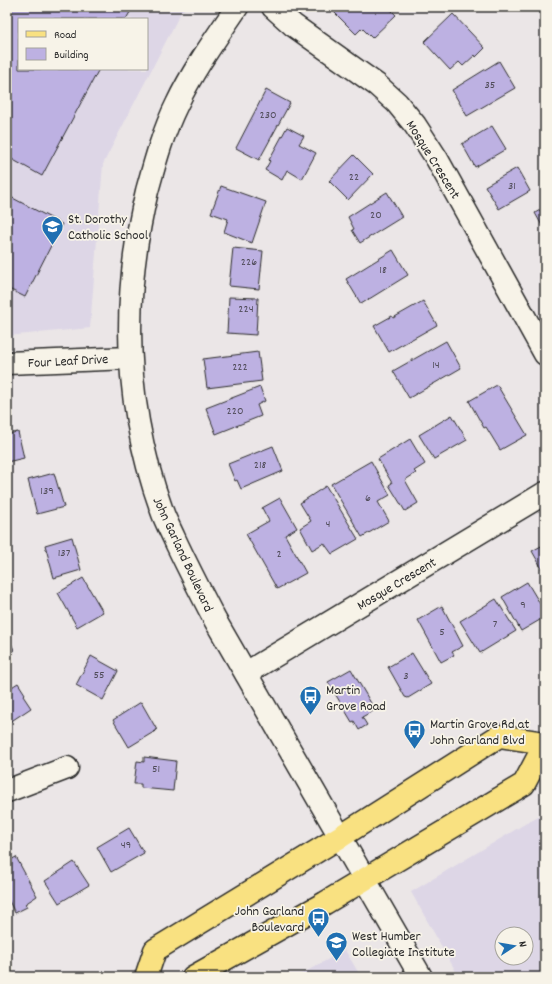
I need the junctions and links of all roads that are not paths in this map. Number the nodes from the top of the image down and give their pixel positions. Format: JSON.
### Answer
{"nodes":[{"id":1,"x":237,"y":7,"type":"edge"},
{"id":2,"x":273,"y":7,"type":"edge"},
{"id":3,"x":545,"y":354,"type":"edge"},
{"id":4,"x":130,"y":358,"type":"junction"},
{"id":5,"x":7,"y":363,"type":"edge"},
{"id":6,"x":545,"y":493,"type":"edge"},
{"id":7,"x":246,"y":673,"type":"junction"},
{"id":8,"x":545,"y":743,"type":"edge"},
{"id":9,"x":67,"y":768,"type":"dead end"},
{"id":10,"x":7,"y":791,"type":"edge"},
{"id":11,"x":340,"y":837,"type":"junction"},
{"id":12,"x":364,"y":880,"type":"junction"},
{"id":13,"x":146,"y":977,"type":"edge"},
{"id":14,"x":193,"y":977,"type":"edge"},
{"id":15,"x":421,"y":977,"type":"edge"}],
"edges":[{"from":1,"to":4,"type":"street","name":"John Garland Boulevard"},
{"from":2,"to":3,"type":"street","name":"Mosque Crescent"},
{"from":4,"to":5,"type":"street","name":"Four Leaf Drive"},
{"from":4,"to":7,"type":"street","name":"John Garland Boulevard"},
{"from":6,"to":7,"type":"street","name":"Mosque Crescent"},
{"from":7,"to":11,"type":"street","name":"John Garland Boulevard"},
{"from":8,"to":11,"type":"main road"},
{"from":8,"to":12,"type":"main road"},
{"from":9,"to":10,"type":"street"},
{"from":11,"to":12,"type":"street","name":"John Garland Boulevard"},
{"from":11,"to":13,"type":"main road"},
{"from":12,"to":14,"type":"main road"},
{"from":12,"to":15,"type":"street","name":"John Garland Boulevard"}]}
